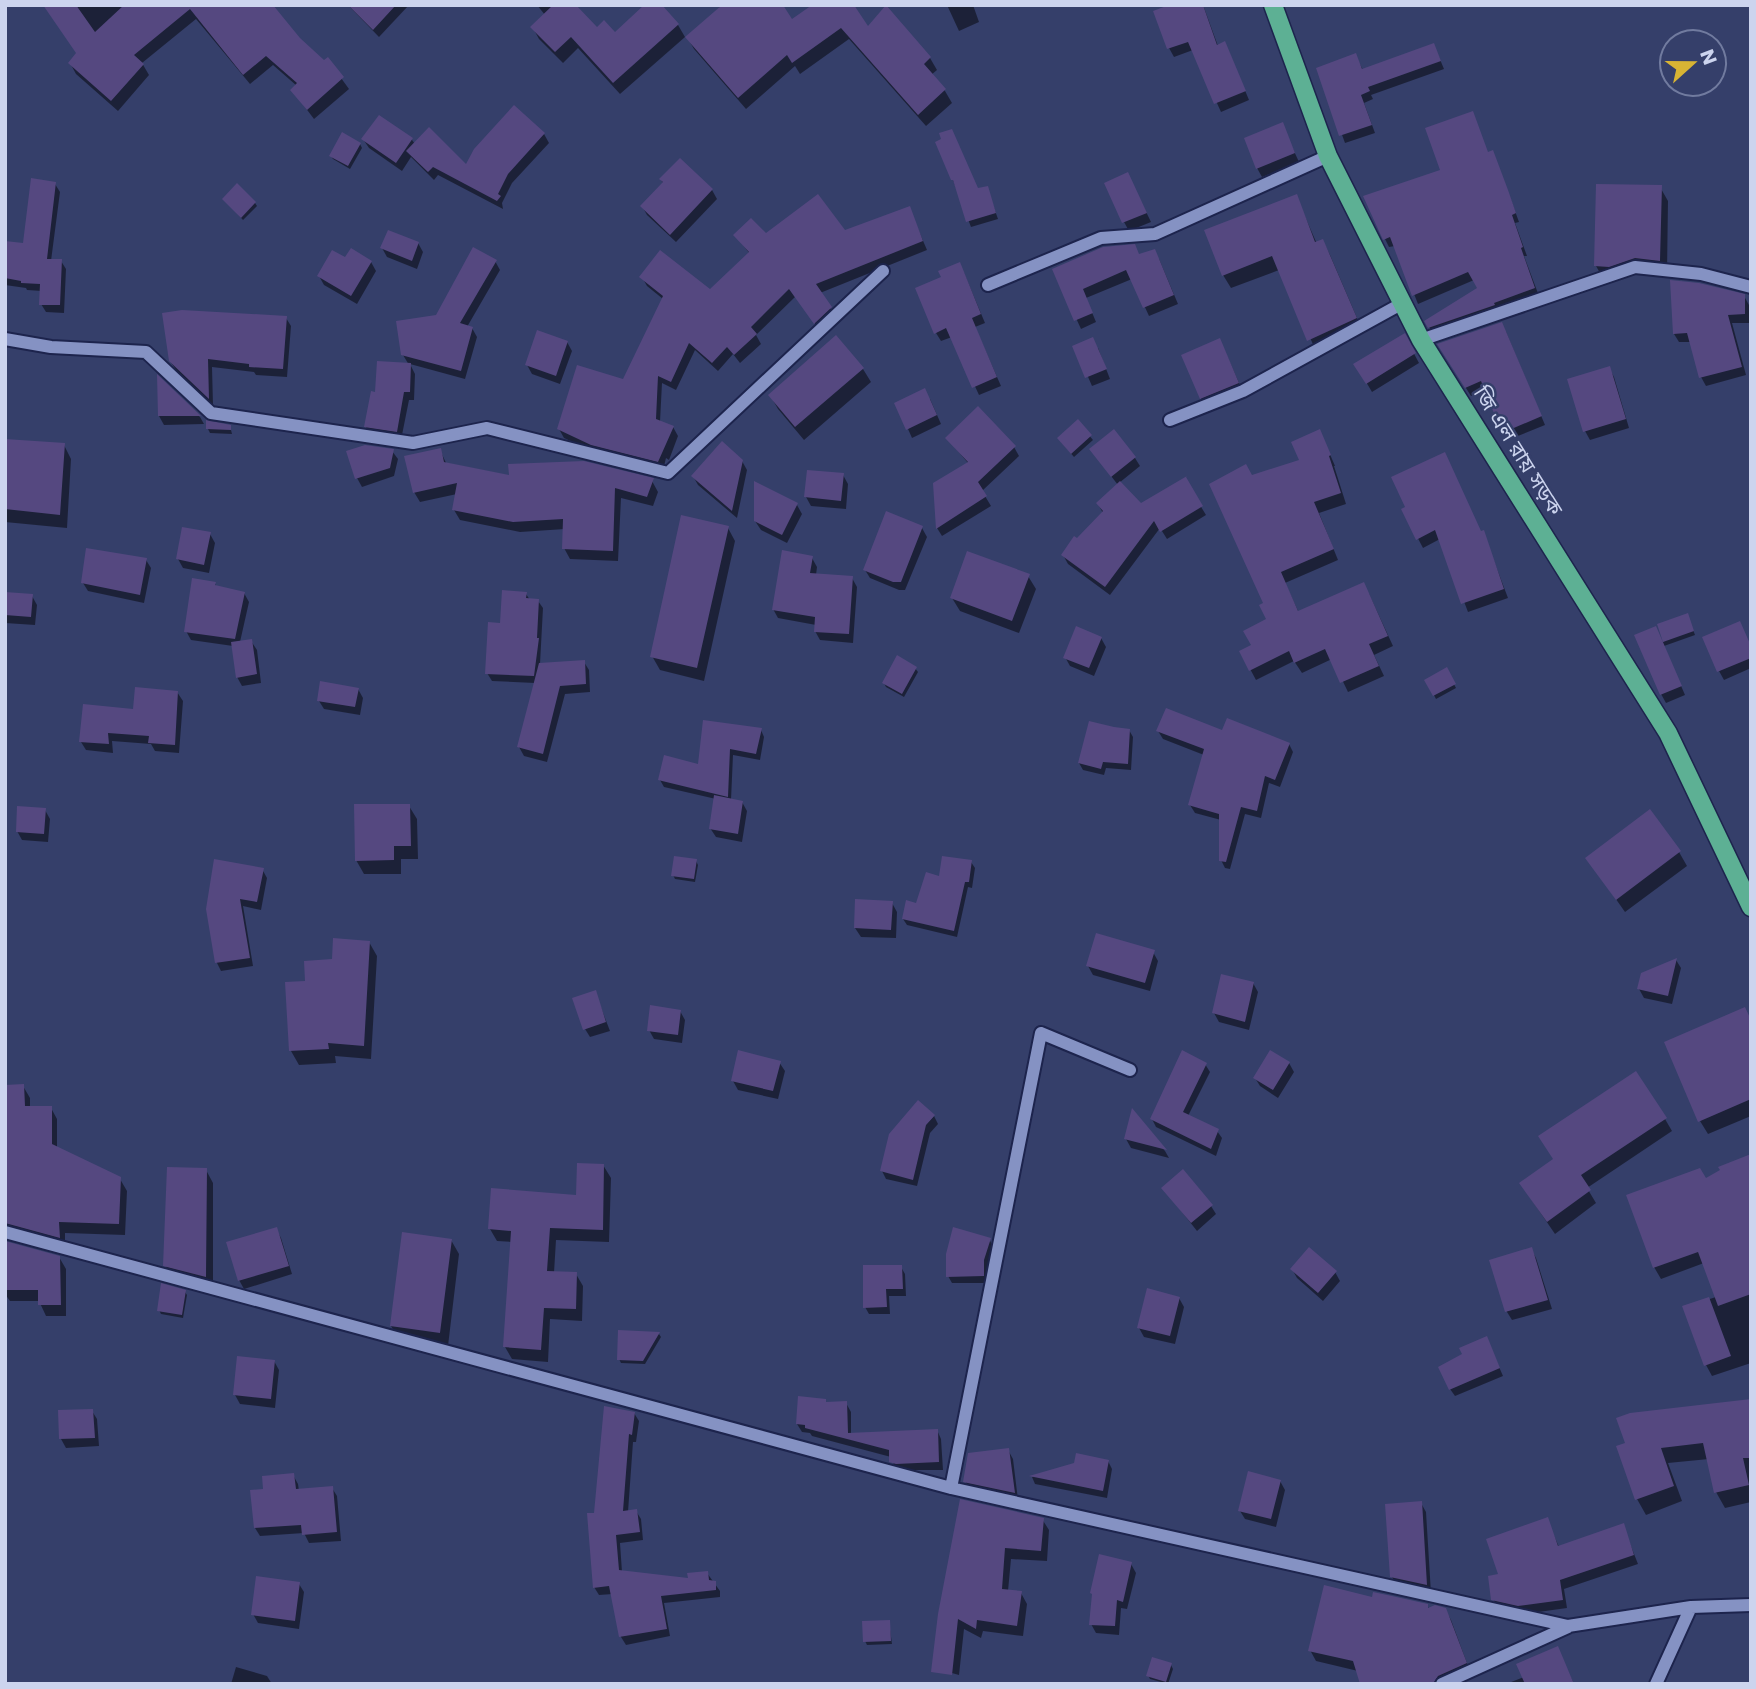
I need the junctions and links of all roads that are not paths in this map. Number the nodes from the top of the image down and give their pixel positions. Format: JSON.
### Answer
{"nodes":[{"id":1,"x":1273,"y":5,"type":"edge"},
{"id":2,"x":1328,"y":156,"type":"junction"},
{"id":3,"x":883,"y":271,"type":"dead end"},
{"id":4,"x":988,"y":285,"type":"dead end"},
{"id":5,"x":1751,"y":286,"type":"edge"},
{"id":6,"x":1401,"y":304,"type":"junction"},
{"id":7,"x":5,"y":339,"type":"edge"},
{"id":8,"x":1421,"y":340,"type":"junction"},
{"id":9,"x":1170,"y":420,"type":"dead end"},
{"id":10,"x":1751,"y":907,"type":"edge"},
{"id":11,"x":1130,"y":1070,"type":"dead end"},
{"id":12,"x":5,"y":1232,"type":"edge"},
{"id":13,"x":951,"y":1488,"type":"junction"},
{"id":14,"x":1751,"y":1605,"type":"edge"},
{"id":15,"x":1691,"y":1607,"type":"junction"},
{"id":16,"x":1568,"y":1626,"type":"junction"},
{"id":17,"x":1442,"y":1684,"type":"edge"},
{"id":18,"x":1656,"y":1684,"type":"edge"}],
"edges":[{"from":1,"to":2,"type":"main road","name":"জি এল রায় সড়ক"},
{"from":2,"to":4,"type":"street"},
{"from":2,"to":6,"type":"main road","name":"জি এল রায় সড়ক"},
{"from":3,"to":7,"type":"street"},
{"from":5,"to":8,"type":"street"},
{"from":6,"to":8,"type":"main road","name":"জি এল রায় সড়ক"},
{"from":6,"to":9,"type":"street"},
{"from":8,"to":10,"type":"main road","name":"জি এল রায় সড়ক"},
{"from":11,"to":13,"type":"street"},
{"from":12,"to":13,"type":"street"},
{"from":13,"to":16,"type":"street"},
{"from":14,"to":15,"type":"street"},
{"from":15,"to":16,"type":"street"},
{"from":15,"to":18,"type":"street"},
{"from":16,"to":17,"type":"street"}]}
